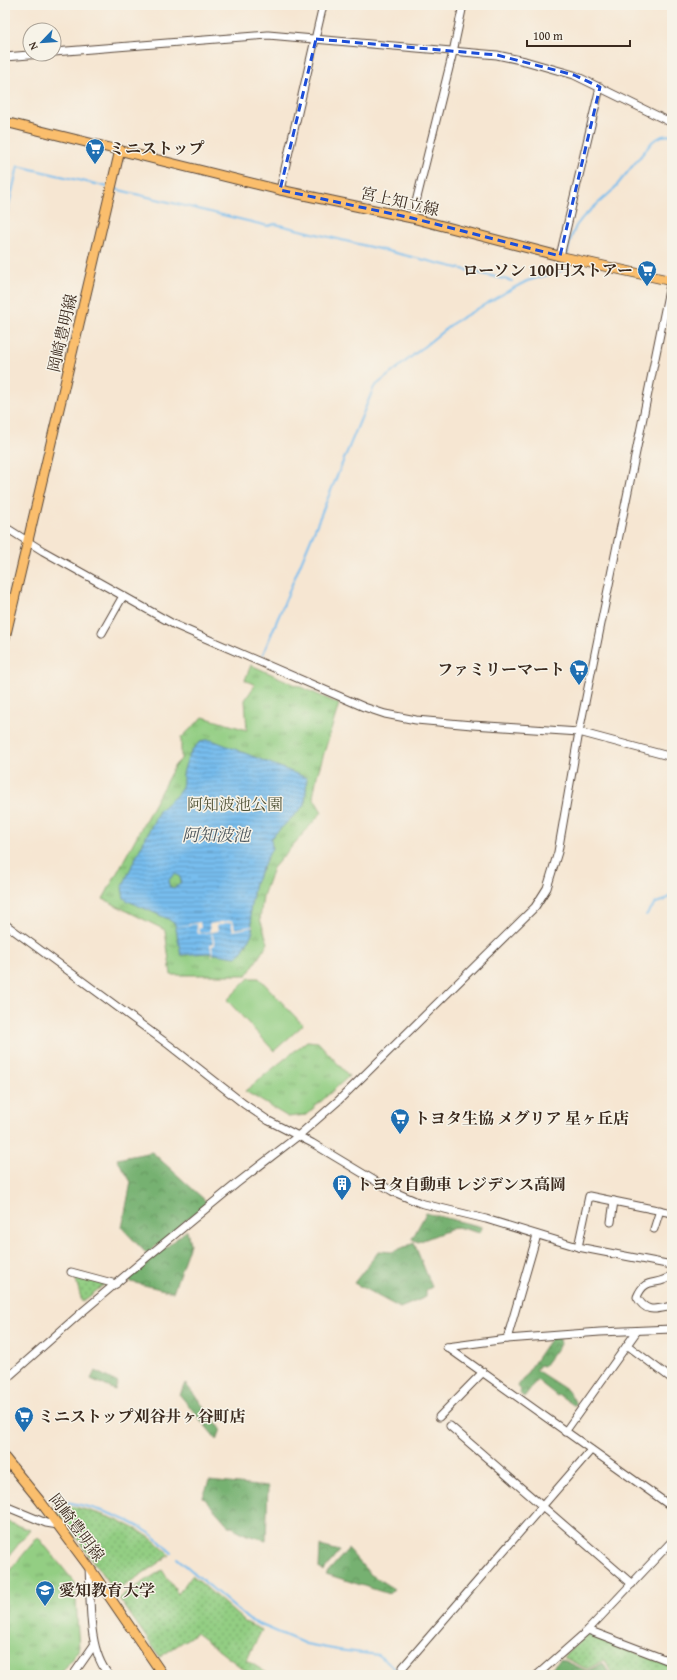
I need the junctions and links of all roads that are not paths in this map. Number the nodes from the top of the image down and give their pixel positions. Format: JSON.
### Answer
{"nodes":[{"id":1,"x":323,"y":5,"type":"edge"},
{"id":2,"x":463,"y":5,"type":"edge"},
{"id":3,"x":316,"y":39,"type":"junction"},
{"id":4,"x":62,"y":51,"type":"edge"},
{"id":5,"x":453,"y":52,"type":"junction"},
{"id":6,"x":22,"y":56,"type":"edge"},
{"id":7,"x":5,"y":57,"type":"edge"},
{"id":8,"x":600,"y":87,"type":"junction"},
{"id":9,"x":5,"y":122,"type":"edge"},
{"id":10,"x":672,"y":123,"type":"edge"},
{"id":11,"x":120,"y":150,"type":"junction"},
{"id":12,"x":280,"y":190,"type":"junction"},
{"id":13,"x":412,"y":218,"type":"junction"},
{"id":14,"x":560,"y":256,"type":"junction"},
{"id":15,"x":671,"y":278,"type":"edge"},
{"id":16,"x":5,"y":527,"type":"edge"},
{"id":17,"x":28,"y":541,"type":"junction"},
{"id":18,"x":123,"y":596,"type":"junction"},
{"id":19,"x":102,"y":633,"type":"dead end"},
{"id":20,"x":5,"y":638,"type":"edge"},
{"id":21,"x":579,"y":732,"type":"junction"},
{"id":22,"x":672,"y":758,"type":"edge"},
{"id":23,"x":5,"y":924,"type":"edge"},
{"id":24,"x":298,"y":1136,"type":"junction"},
{"id":25,"x":614,"y":1201,"type":"junction"},
{"id":26,"x":660,"y":1210,"type":"junction"},
{"id":27,"x":672,"y":1213,"type":"edge"},
{"id":28,"x":611,"y":1222,"type":"dead end"},
{"id":29,"x":654,"y":1229,"type":"dead end"},
{"id":30,"x":537,"y":1235,"type":"junction"},
{"id":31,"x":578,"y":1247,"type":"junction"},
{"id":32,"x":672,"y":1265,"type":"edge"},
{"id":33,"x":71,"y":1272,"type":"dead end"},
{"id":34,"x":672,"y":1275,"type":"edge"},
{"id":35,"x":116,"y":1284,"type":"junction"},
{"id":36,"x":672,"y":1306,"type":"edge"},
{"id":37,"x":672,"y":1330,"type":"edge"},
{"id":38,"x":637,"y":1331,"type":"junction"},
{"id":39,"x":507,"y":1338,"type":"junction"},
{"id":40,"x":627,"y":1345,"type":"junction"},
{"id":41,"x":483,"y":1372,"type":"junction"},
{"id":42,"x":672,"y":1379,"type":"edge"},
{"id":43,"x":5,"y":1380,"type":"edge"},
{"id":44,"x":440,"y":1417,"type":"dead end"},
{"id":45,"x":450,"y":1426,"type":"dead end"},
{"id":46,"x":565,"y":1432,"type":"junction"},
{"id":47,"x":591,"y":1450,"type":"junction"},
{"id":48,"x":5,"y":1458,"type":"edge"},
{"id":49,"x":5,"y":1506,"type":"edge"},
{"id":50,"x":542,"y":1506,"type":"junction"},
{"id":51,"x":672,"y":1507,"type":"edge"},
{"id":52,"x":58,"y":1525,"type":"junction"},
{"id":53,"x":672,"y":1541,"type":"edge"},
{"id":54,"x":89,"y":1567,"type":"junction"},
{"id":55,"x":632,"y":1584,"type":"junction"},
{"id":56,"x":588,"y":1630,"type":"junction"},
{"id":57,"x":94,"y":1645,"type":"junction"},
{"id":58,"x":672,"y":1662,"type":"edge"},
{"id":59,"x":403,"y":1667,"type":"dead end"},
{"id":60,"x":72,"y":1675,"type":"edge"},
{"id":61,"x":109,"y":1675,"type":"edge"},
{"id":62,"x":163,"y":1675,"type":"edge"},
{"id":63,"x":538,"y":1675,"type":"edge"}],
"edges":[{"from":1,"to":3,"type":"street"},
{"from":2,"to":5,"type":"street"},
{"from":3,"to":4,"type":"street"},
{"from":3,"to":5,"type":"street"},
{"from":3,"to":12,"type":"street"},
{"from":5,"to":8,"type":"street"},
{"from":5,"to":13,"type":"street"},
{"from":6,"to":7,"type":"street"},
{"from":8,"to":10,"type":"street"},
{"from":8,"to":14,"type":"street"},
{"from":9,"to":11,"type":"main road"},
{"from":11,"to":12,"type":"main road","name":"宮上知立線"},
{"from":11,"to":17,"type":"main road","name":"岡崎豊明線"},
{"from":12,"to":13,"type":"main road","name":"宮上知立線"},
{"from":13,"to":14,"type":"main road","name":"宮上知立線"},
{"from":14,"to":15,"type":"main road","name":"宮上知立線"},
{"from":15,"to":21,"type":"street"},
{"from":16,"to":17,"type":"street"},
{"from":17,"to":18,"type":"street"},
{"from":17,"to":20,"type":"main road","name":"岡崎豊明線"},
{"from":18,"to":19,"type":"street"},
{"from":18,"to":21,"type":"street"},
{"from":21,"to":22,"type":"street"},
{"from":21,"to":24,"type":"street"},
{"from":23,"to":24,"type":"street"},
{"from":24,"to":30,"type":"street"},
{"from":24,"to":35,"type":"street"},
{"from":25,"to":26,"type":"street"},
{"from":25,"to":28,"type":"street"},
{"from":25,"to":31,"type":"street"},
{"from":26,"to":27,"type":"street"},
{"from":26,"to":29,"type":"street"},
{"from":30,"to":31,"type":"street"},
{"from":30,"to":39,"type":"street"},
{"from":31,"to":32,"type":"street"},
{"from":33,"to":35,"type":"street"},
{"from":34,"to":36,"type":"street"},
{"from":35,"to":43,"type":"street"},
{"from":37,"to":38,"type":"street"},
{"from":38,"to":39,"type":"street"},
{"from":38,"to":40,"type":"street"},
{"from":39,"to":41,"type":"street"},
{"from":40,"to":42,"type":"street"},
{"from":40,"to":46,"type":"street"},
{"from":41,"to":44,"type":"street"},
{"from":41,"to":46,"type":"street"},
{"from":45,"to":50,"type":"street"},
{"from":46,"to":47,"type":"street"},
{"from":47,"to":50,"type":"street"},
{"from":47,"to":51,"type":"street"},
{"from":48,"to":52,"type":"main road","name":"岡崎豊明線"},
{"from":49,"to":52,"type":"street"},
{"from":50,"to":55,"type":"street"},
{"from":50,"to":59,"type":"street"},
{"from":52,"to":54,"type":"main road","name":"岡崎豊明線"},
{"from":53,"to":55,"type":"street"},
{"from":54,"to":57,"type":"street"},
{"from":54,"to":62,"type":"main road","name":"岡崎豊明線"},
{"from":55,"to":56,"type":"street"},
{"from":56,"to":58,"type":"street"},
{"from":56,"to":63,"type":"street"},
{"from":57,"to":60,"type":"street"},
{"from":57,"to":61,"type":"street"}]}
